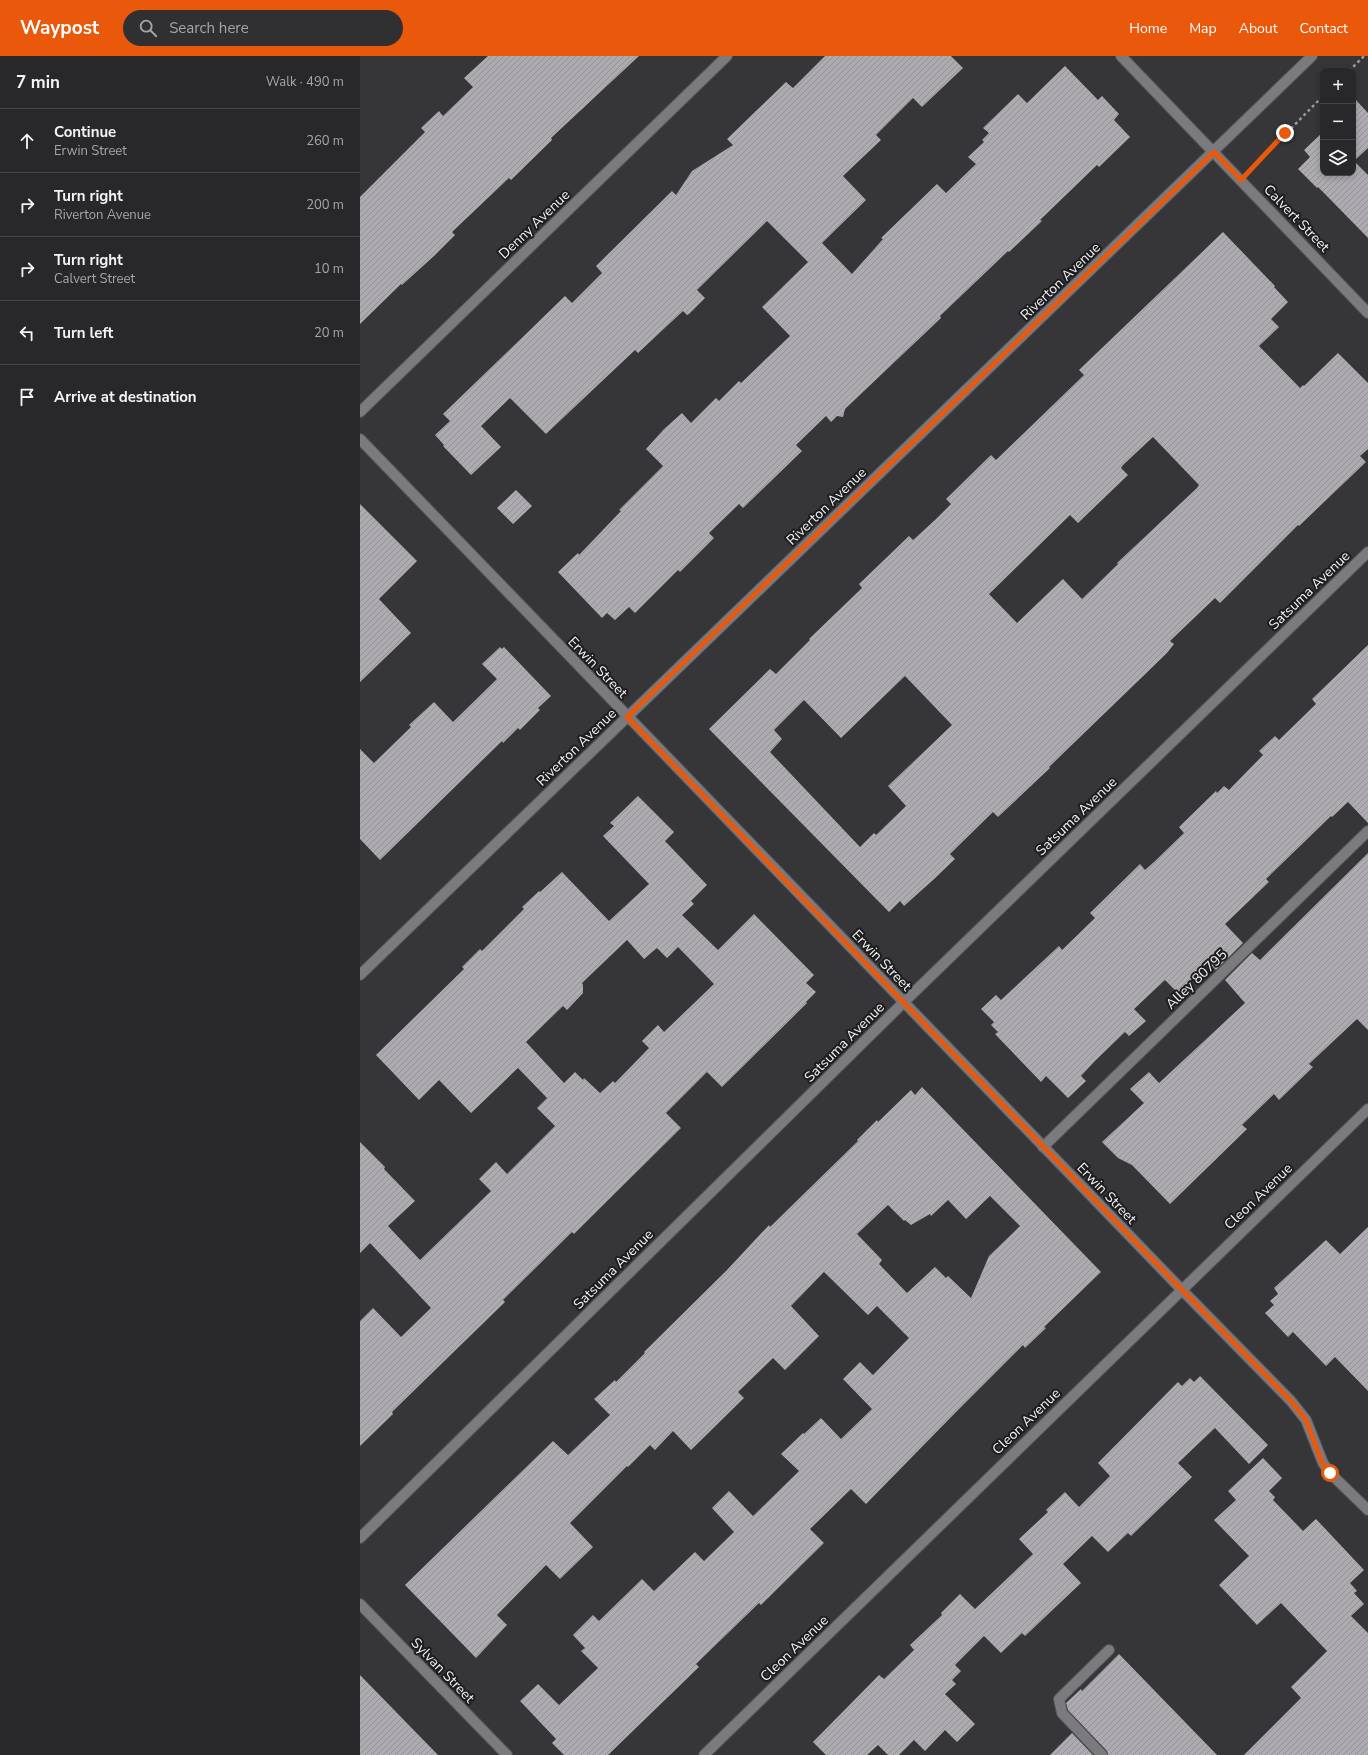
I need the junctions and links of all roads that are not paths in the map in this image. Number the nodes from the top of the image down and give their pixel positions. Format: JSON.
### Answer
{"nodes":[{"id":1,"x":727,"y":56,"type":"edge"},
{"id":2,"x":1122,"y":56,"type":"edge"},
{"id":3,"x":1312,"y":56,"type":"edge"},
{"id":4,"x":1214,"y":152,"type":"junction"},
{"id":5,"x":1368,"y":313,"type":"edge"},
{"id":6,"x":360,"y":412,"type":"edge"},
{"id":7,"x":360,"y":439,"type":"edge"},
{"id":8,"x":1368,"y":552,"type":"edge"},
{"id":9,"x":627,"y":717,"type":"junction"},
{"id":10,"x":1368,"y":831,"type":"edge"},
{"id":11,"x":360,"y":975,"type":"edge"},
{"id":12,"x":904,"y":1002,"type":"junction"},
{"id":13,"x":1368,"y":1109,"type":"edge"},
{"id":14,"x":1043,"y":1147,"type":"junction"},
{"id":15,"x":1181,"y":1289,"type":"junction"},
{"id":16,"x":1368,"y":1510,"type":"edge"},
{"id":17,"x":360,"y":1538,"type":"edge"},
{"id":18,"x":360,"y":1604,"type":"edge"},
{"id":19,"x":1109,"y":1650,"type":"dead end"},
{"id":20,"x":507,"y":1755,"type":"edge"},
{"id":21,"x":704,"y":1755,"type":"edge"},
{"id":22,"x":1102,"y":1755,"type":"edge"}],
"edges":[{"from":1,"to":6,"type":"street","name":"Denny Avenue"},
{"from":2,"to":4,"type":"street","name":"Calvert Street"},
{"from":3,"to":4,"type":"street","name":"Riverton Avenue"},
{"from":4,"to":5,"type":"street","name":"Calvert Street"},
{"from":4,"to":9,"type":"street","name":"Riverton Avenue"},
{"from":7,"to":9,"type":"street","name":"Erwin Street"},
{"from":8,"to":12,"type":"street","name":"Satsuma Avenue"},
{"from":9,"to":11,"type":"street","name":"Riverton Avenue"},
{"from":9,"to":12,"type":"street","name":"Erwin Street"},
{"from":10,"to":14,"type":"street","name":"Alley 80795"},
{"from":12,"to":14,"type":"street","name":"Erwin Street"},
{"from":12,"to":17,"type":"street","name":"Satsuma Avenue"},
{"from":13,"to":15,"type":"street","name":"Cleon Avenue"},
{"from":14,"to":15,"type":"street","name":"Erwin Street"},
{"from":15,"to":16,"type":"street","name":"Erwin Street"},
{"from":15,"to":21,"type":"street","name":"Cleon Avenue"},
{"from":18,"to":20,"type":"street","name":"Sylvan Street"},
{"from":19,"to":22,"type":"street"}]}
